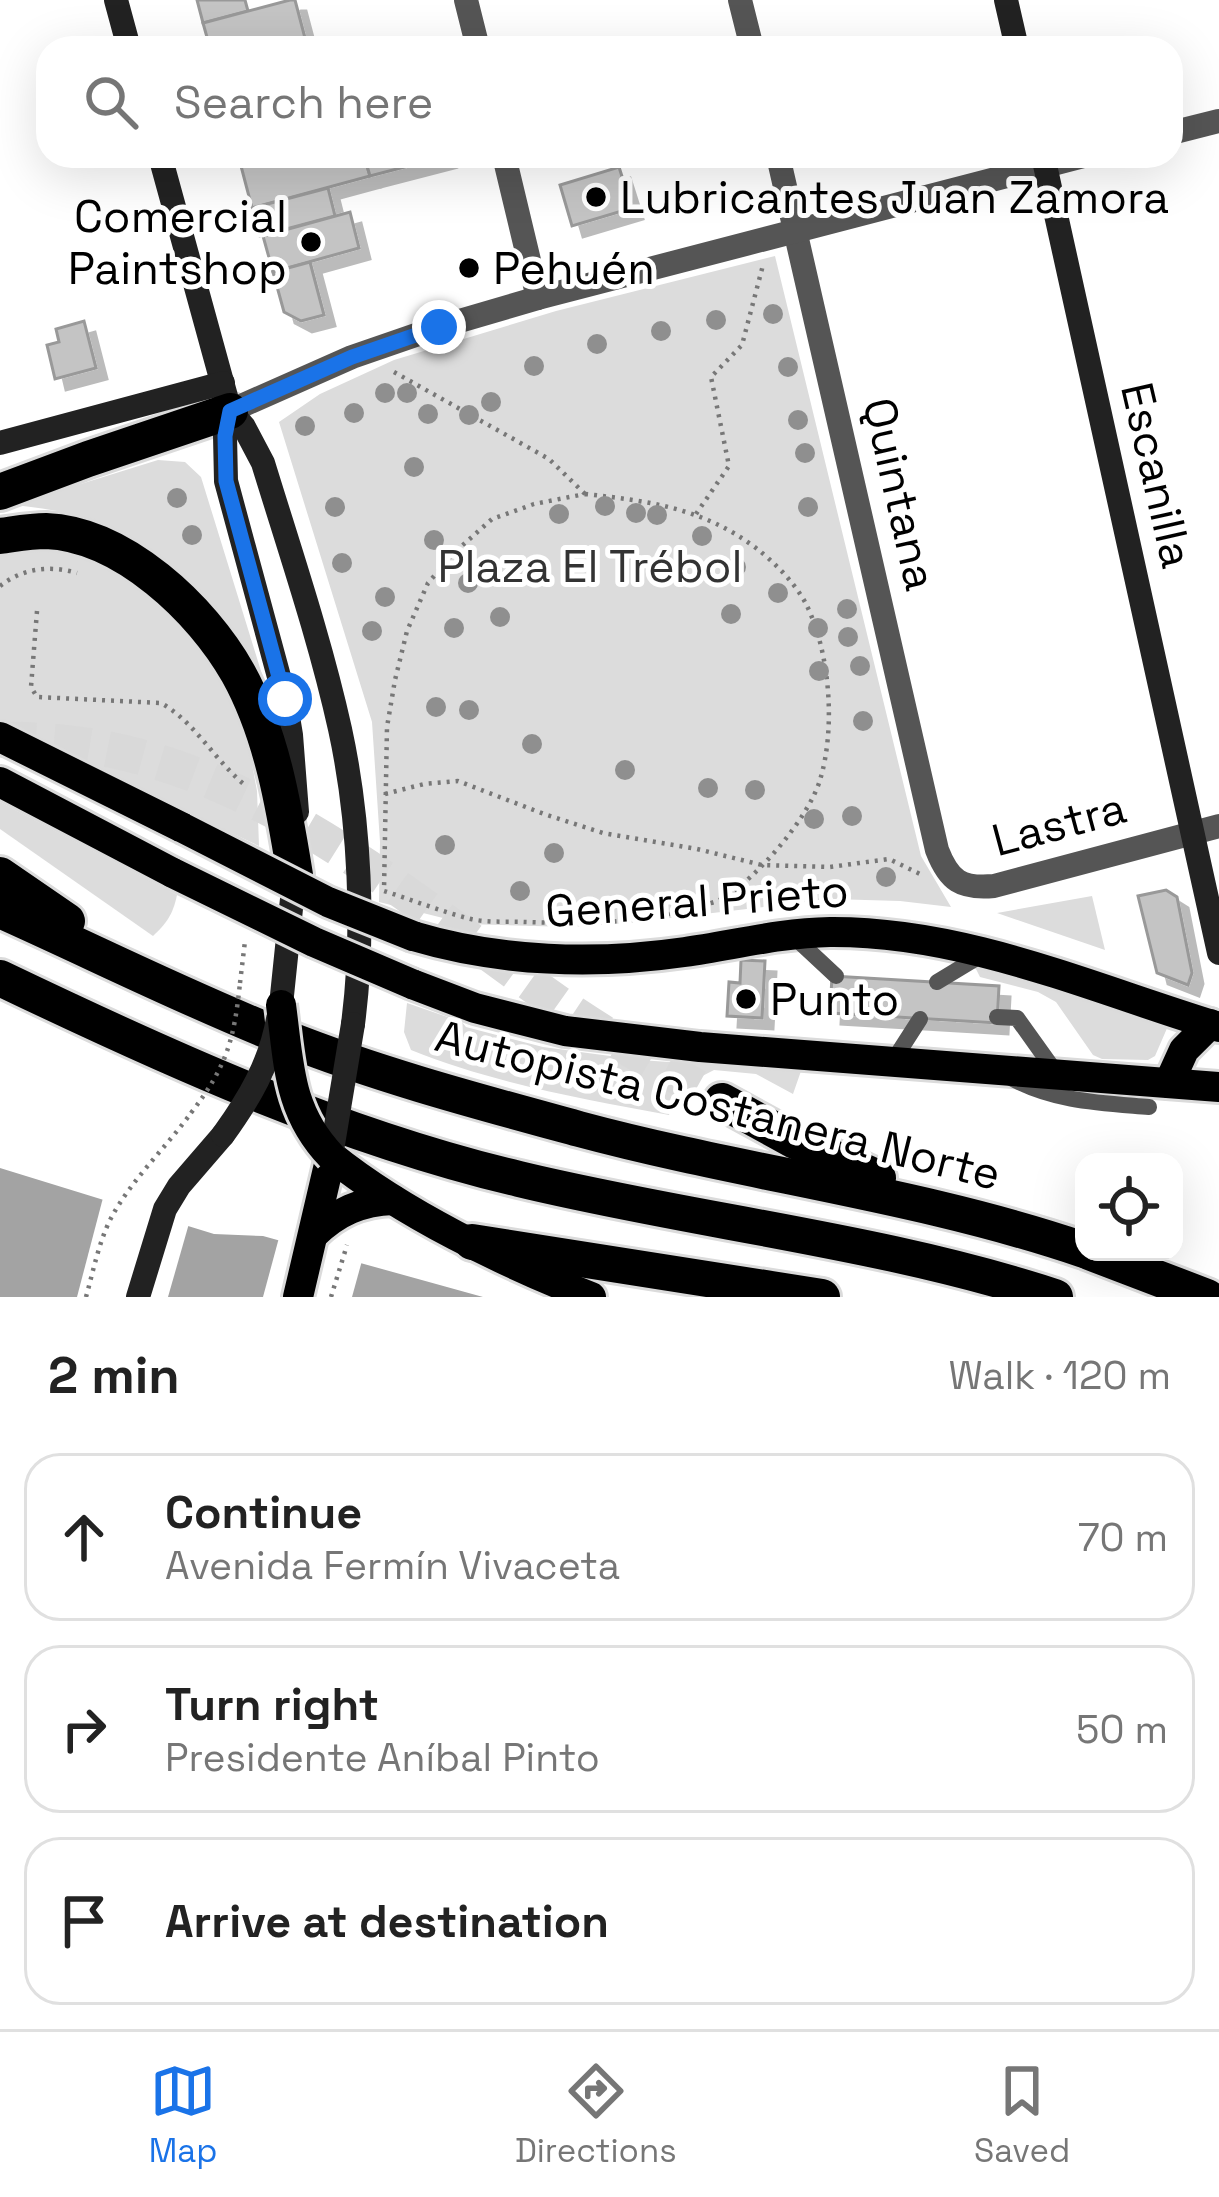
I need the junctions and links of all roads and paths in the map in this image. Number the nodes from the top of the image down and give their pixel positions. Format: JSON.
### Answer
{"nodes":[{"id":1,"x":116,"y":0,"type":"edge"},
{"id":2,"x":466,"y":0,"type":"edge"},
{"id":3,"x":740,"y":0,"type":"edge"},
{"id":4,"x":1006,"y":0,"type":"edge"},
{"id":5,"x":126,"y":36,"type":"edge"},
{"id":6,"x":475,"y":36,"type":"edge"},
{"id":7,"x":749,"y":36,"type":"edge"},
{"id":8,"x":1014,"y":36,"type":"edge"},
{"id":9,"x":1219,"y":121,"type":"edge"},
{"id":10,"x":1183,"y":130,"type":"edge"},
{"id":11,"x":163,"y":168,"type":"edge"},
{"id":12,"x":507,"y":168,"type":"edge"},
{"id":13,"x":781,"y":168,"type":"edge"},
{"id":14,"x":1019,"y":168,"type":"edge"},
{"id":15,"x":1046,"y":168,"type":"edge"},
{"id":16,"x":796,"y":231,"type":"junction"},
{"id":17,"x":771,"y":238,"type":"junction"},
{"id":18,"x":538,"y":298,"type":"junction"},
{"id":19,"x":352,"y":357,"type":"junction"},
{"id":20,"x":227,"y":397,"type":"junction"},
{"id":21,"x":0,"y":443,"type":"edge"},
{"id":22,"x":0,"y":492,"type":"edge"},
{"id":23,"x":585,"y":494,"type":"junction"},
{"id":24,"x":696,"y":514,"type":"junction"},
{"id":25,"x":0,"y":536,"type":"edge"},
{"id":26,"x":85,"y":575,"type":"dead end"},
{"id":27,"x":0,"y":586,"type":"edge"},
{"id":28,"x":37,"y":611,"type":"dead end"},
{"id":29,"x":0,"y":737,"type":"edge"},
{"id":30,"x":245,"y":774,"type":"dead end"},
{"id":31,"x":0,"y":782,"type":"edge"},
{"id":32,"x":385,"y":794,"type":"junction"},
{"id":33,"x":1219,"y":826,"type":"edge"},
{"id":34,"x":1193,"y":832,"type":"junction"},
{"id":35,"x":937,"y":850,"type":"junction"},
{"id":36,"x":762,"y":865,"type":"junction"},
{"id":37,"x":0,"y":875,"type":"edge"},
{"id":38,"x":295,"y":875,"type":"junction"},
{"id":39,"x":0,"y":910,"type":"edge"},
{"id":40,"x":791,"y":934,"type":"junction"},
{"id":41,"x":1219,"y":952,"type":"edge"},
{"id":42,"x":986,"y":953,"type":"junction"},
{"id":43,"x":836,"y":976,"type":"dead end"},
{"id":44,"x":0,"y":977,"type":"edge"},
{"id":45,"x":154,"y":981,"type":"junction"},
{"id":46,"x":240,"y":982,"type":"dead end"},
{"id":47,"x":938,"y":982,"type":"dead end"},
{"id":48,"x":282,"y":999,"type":"junction"},
{"id":49,"x":0,"y":1000,"type":"edge"},
{"id":50,"x":1007,"y":1017,"type":"dead end"},
{"id":51,"x":920,"y":1018,"type":"dead end"},
{"id":52,"x":87,"y":1019,"type":"junction"},
{"id":53,"x":1216,"y":1021,"type":"edge"},
{"id":54,"x":893,"y":1061,"type":"junction"},
{"id":55,"x":998,"y":1070,"type":"junction"},
{"id":56,"x":1057,"y":1075,"type":"junction"},
{"id":57,"x":1214,"y":1087,"type":"edge"},
{"id":58,"x":722,"y":1101,"type":"tunnel mouth"},
{"id":59,"x":1154,"y":1106,"type":"junction"},
{"id":60,"x":328,"y":1167,"type":"junction"},
{"id":61,"x":393,"y":1199,"type":"junction"},
{"id":62,"x":964,"y":1215,"type":"junction"},
{"id":63,"x":313,"y":1239,"type":"junction"},
{"id":64,"x":472,"y":1242,"type":"junction"},
{"id":65,"x":346,"y":1246,"type":"dead end"},
{"id":66,"x":1075,"y":1247,"type":"edge"},
{"id":67,"x":1113,"y":1261,"type":"edge"},
{"id":68,"x":86,"y":1297,"type":"edge"},
{"id":69,"x":138,"y":1297,"type":"edge"},
{"id":70,"x":298,"y":1297,"type":"edge"},
{"id":71,"x":331,"y":1297,"type":"edge"},
{"id":72,"x":591,"y":1297,"type":"edge"},
{"id":73,"x":822,"y":1297,"type":"edge"},
{"id":74,"x":1055,"y":1297,"type":"edge"},
{"id":75,"x":1207,"y":1297,"type":"edge"}],
"edges":[{"from":1,"to":5,"type":"main road"},
{"from":2,"to":6,"type":"street"},
{"from":3,"to":7,"type":"street"},
{"from":4,"to":8,"type":"main road"},
{"from":9,"to":10,"type":"street"},
{"from":11,"to":20,"type":"main road"},
{"from":12,"to":18,"type":"street"},
{"from":13,"to":16,"type":"street","name":"Quintana"},
{"from":14,"to":16,"type":"street"},
{"from":15,"to":34,"type":"main road","name":"Escanilla"},
{"from":16,"to":17,"type":"street"},
{"from":16,"to":35,"type":"street","name":"Quintana"},
{"from":17,"to":18,"type":"street"},
{"from":17,"to":24,"type":"path"},
{"from":18,"to":19,"type":"street"},
{"from":19,"to":20,"type":"street"},
{"from":19,"to":23,"type":"path"},
{"from":20,"to":21,"type":"main road"},
{"from":20,"to":22,"type":"highway"},
{"from":20,"to":38,"type":"main road"},
{"from":20,"to":60,"type":"main road","bridge":true},
{"from":23,"to":24,"type":"path"},
{"from":23,"to":32,"type":"path"},
{"from":24,"to":36,"type":"path"},
{"from":25,"to":38,"type":"highway"},
{"from":26,"to":27,"type":"path"},
{"from":28,"to":30,"type":"path"},
{"from":29,"to":40,"type":"main road","name":"General Prieto","bridge":true},
{"from":31,"to":54,"type":"main road","bridge":true},
{"from":32,"to":36,"type":"path"},
{"from":32,"to":36,"type":"path"},
{"from":33,"to":34,"type":"street","name":"Lastra"},
{"from":34,"to":35,"type":"street","name":"Lastra"},
{"from":34,"to":41,"type":"main road","name":"Escanilla"},
{"from":35,"to":36,"type":"path"},
{"from":37,"to":45,"type":"highway"},
{"from":38,"to":48,"type":"main road"},
{"from":39,"to":45,"type":"highway","name":"Autopista Costanera Norte"},
{"from":40,"to":42,"type":"main road","name":"General Prieto"},
{"from":40,"to":43,"type":"lane"},
{"from":42,"to":47,"type":"lane"},
{"from":42,"to":53,"type":"main road","name":"General Prieto"},
{"from":44,"to":52,"type":"highway"},
{"from":45,"to":62,"type":"highway","name":"Autopista Costanera Norte"},
{"from":46,"to":68,"type":"path","bridge":true},
{"from":48,"to":60,"type":"main road","bridge":true},
{"from":48,"to":69,"type":"main road","bridge":true},
{"from":49,"to":52,"type":"highway"},
{"from":50,"to":56,"type":"lane"},
{"from":51,"to":54,"type":"lane"},
{"from":52,"to":74,"type":"highway"},
{"from":53,"to":59,"type":"main road"},
{"from":54,"to":55,"type":"main road"},
{"from":55,"to":56,"type":"main road"},
{"from":55,"to":59,"type":"lane"},
{"from":56,"to":59,"type":"main road"},
{"from":57,"to":59,"type":"main road"},
{"from":58,"to":62,"type":"highway"},
{"from":60,"to":61,"type":"main road"},
{"from":60,"to":63,"type":"main road"},
{"from":61,"to":63,"type":"main road"},
{"from":61,"to":64,"type":"main road"},
{"from":62,"to":66,"type":"highway","name":"Autopista Costanera Norte"},
{"from":63,"to":70,"type":"main road"},
{"from":64,"to":72,"type":"main road"},
{"from":64,"to":73,"type":"highway"},
{"from":65,"to":71,"type":"path"},
{"from":67,"to":75,"type":"highway","name":"Autopista Costanera Norte"}]}
